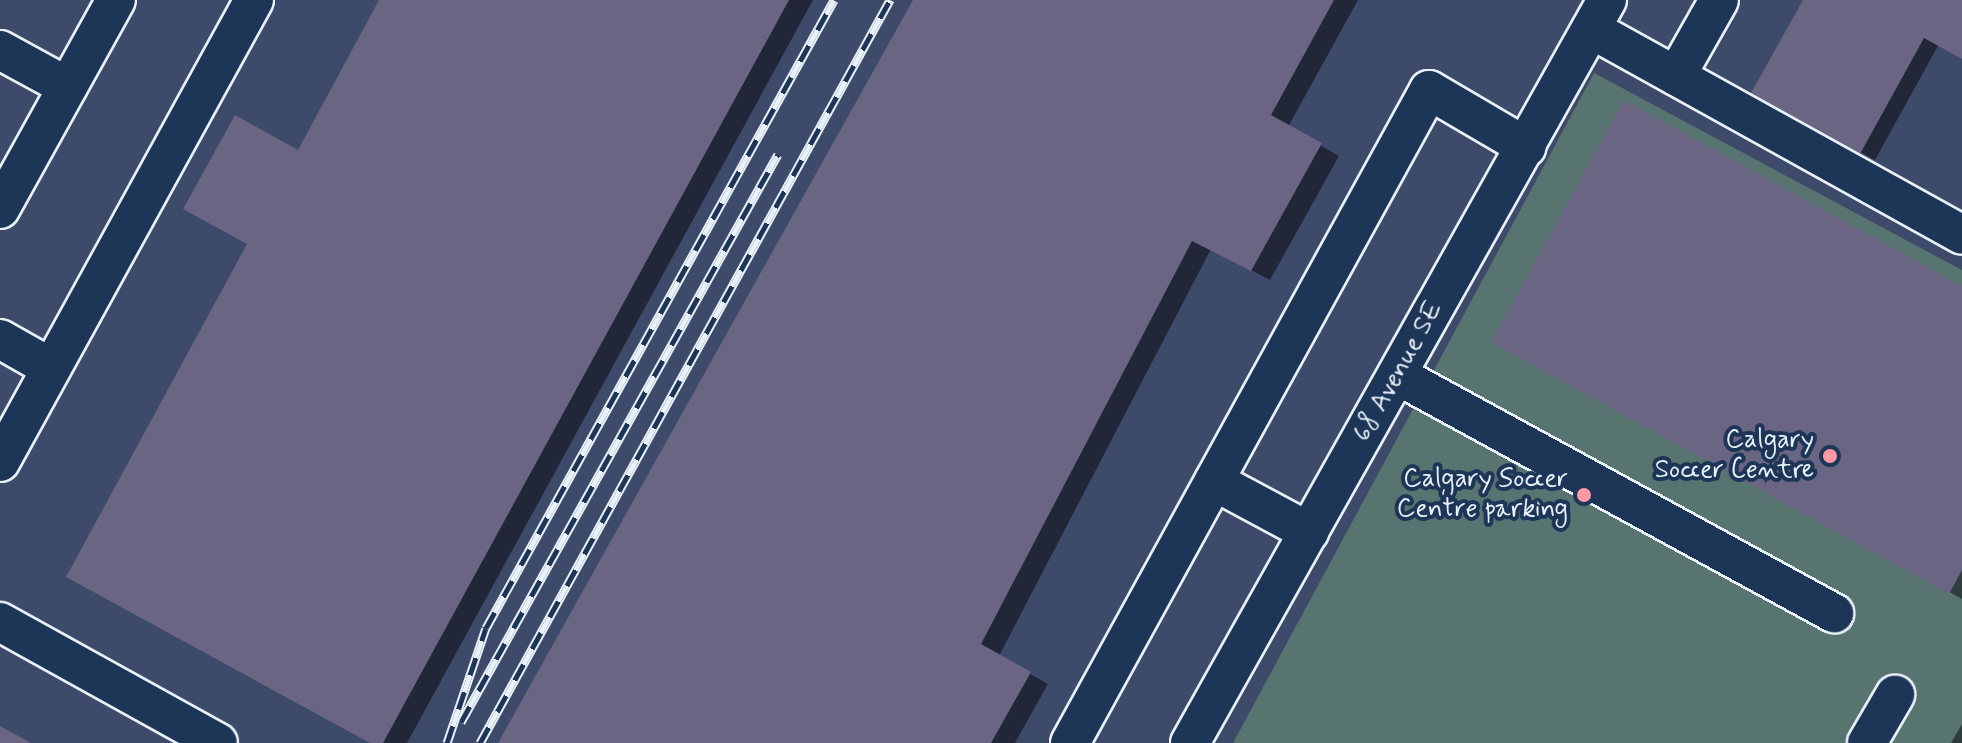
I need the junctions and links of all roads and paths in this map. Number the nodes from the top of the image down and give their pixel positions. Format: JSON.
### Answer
{"nodes":[{"id":1,"x":116,"y":0,"type":"edge"},
{"id":2,"x":254,"y":0,"type":"edge"},
{"id":3,"x":1719,"y":0,"type":"edge"},
{"id":4,"x":1599,"y":14,"type":"edge"},
{"id":5,"x":0,"y":50,"type":"edge"},
{"id":6,"x":1676,"y":76,"type":"junction"},
{"id":7,"x":68,"y":87,"type":"junction"},
{"id":8,"x":1526,"y":147,"type":"junction"},
{"id":9,"x":0,"y":209,"type":"edge"},
{"id":10,"x":1962,"y":235,"type":"edge"},
{"id":11,"x":0,"y":339,"type":"edge"},
{"id":12,"x":51,"y":368,"type":"junction"},
{"id":13,"x":1397,"y":375,"type":"junction"},
{"id":14,"x":0,"y":462,"type":"edge"},
{"id":15,"x":1214,"y":481,"type":"junction"},
{"id":16,"x":1309,"y":532,"type":"junction"},
{"id":17,"x":1834,"y":613,"type":"dead end"},
{"id":18,"x":0,"y":622,"type":"edge"},
{"id":19,"x":1895,"y":695,"type":"dead end"},
{"id":20,"x":1200,"y":739,"type":"edge"},
{"id":21,"x":218,"y":743,"type":"edge"},
{"id":22,"x":1070,"y":743,"type":"edge"},
{"id":23,"x":1867,"y":743,"type":"edge"}],
"edges":[{"from":1,"to":7,"type":"street"},
{"from":2,"to":12,"type":"street"},
{"from":3,"to":6,"type":"street"},
{"from":4,"to":6,"type":"street"},
{"from":4,"to":8,"type":"street","name":"68 Avenue SE"},
{"from":5,"to":7,"type":"street"},
{"from":6,"to":10,"type":"street"},
{"from":7,"to":9,"type":"street"},
{"from":8,"to":13,"type":"street","name":"68 Avenue SE"},
{"from":8,"to":15,"type":"street"},
{"from":11,"to":12,"type":"street"},
{"from":12,"to":14,"type":"street"},
{"from":13,"to":16,"type":"street","name":"68 Avenue SE"},
{"from":13,"to":17,"type":"street"},
{"from":15,"to":16,"type":"street"},
{"from":15,"to":22,"type":"street"},
{"from":16,"to":20,"type":"street","name":"68 Avenue SE"},
{"from":18,"to":21,"type":"street"},
{"from":19,"to":23,"type":"street"}]}
